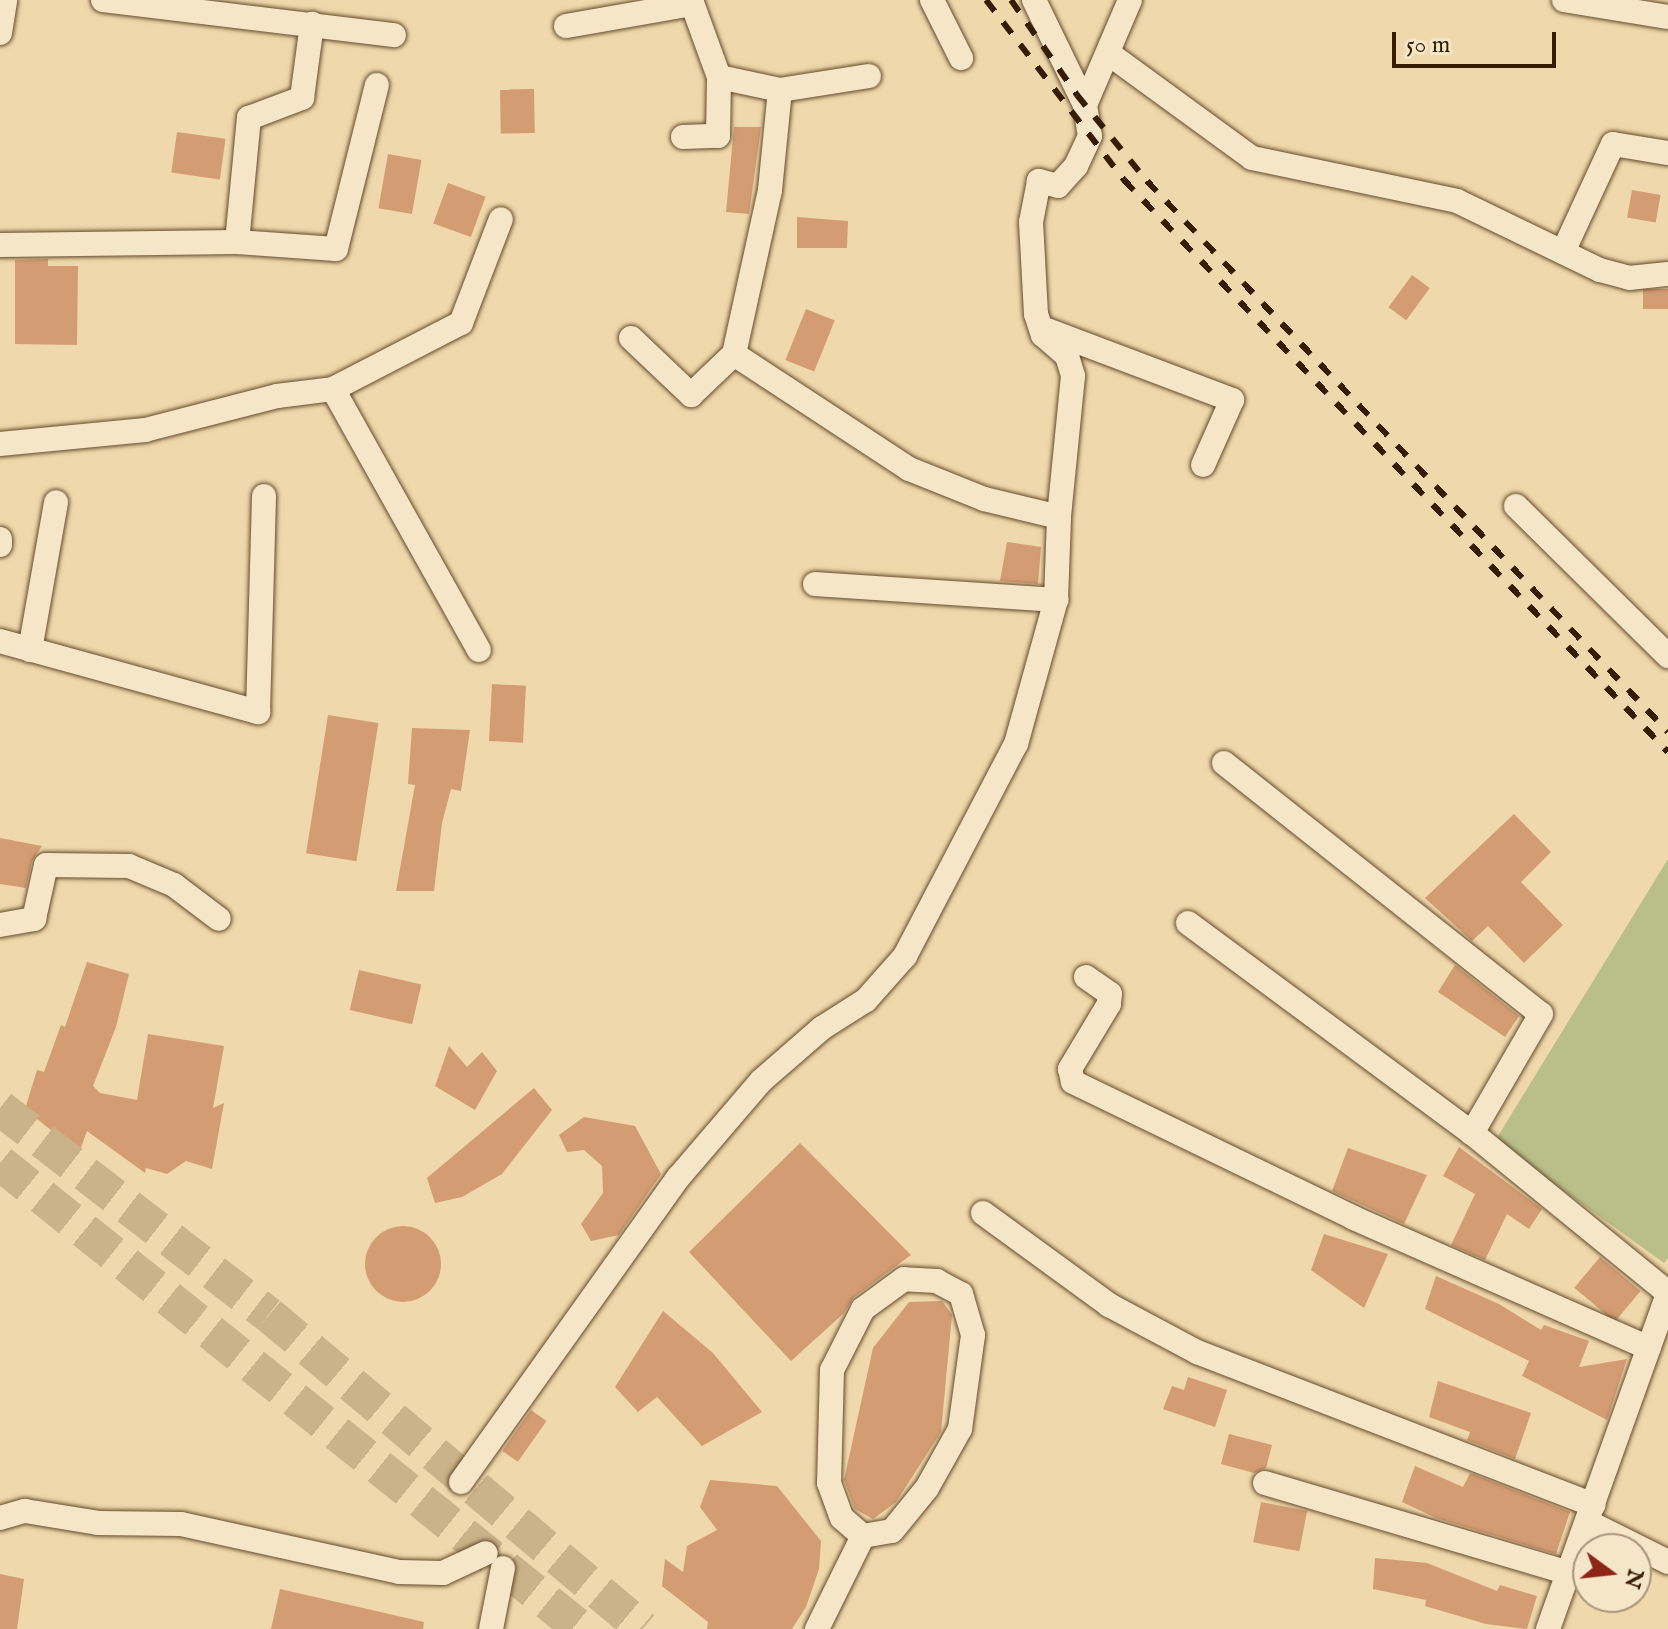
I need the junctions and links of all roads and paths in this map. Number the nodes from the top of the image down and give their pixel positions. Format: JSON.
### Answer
{"nodes":[{"id":1,"x":5,"y":0,"type":"edge"},
{"id":2,"x":103,"y":0,"type":"edge"},
{"id":3,"x":932,"y":0,"type":"edge"},
{"id":4,"x":1034,"y":0,"type":"edge"},
{"id":5,"x":1130,"y":0,"type":"edge"},
{"id":6,"x":1564,"y":0,"type":"edge"},
{"id":7,"x":692,"y":2,"type":"edge"},
{"id":8,"x":1668,"y":17,"type":"edge"},
{"id":9,"x":312,"y":24,"type":"junction"},
{"id":10,"x":566,"y":26,"type":"dead end"},
{"id":11,"x":0,"y":33,"type":"edge"},
{"id":12,"x":394,"y":35,"type":"dead end"},
{"id":13,"x":1108,"y":53,"type":"junction"},
{"id":14,"x":961,"y":58,"type":"dead end"},
{"id":15,"x":869,"y":76,"type":"dead end"},
{"id":16,"x":719,"y":77,"type":"junction"},
{"id":17,"x":377,"y":85,"type":"dead end"},
{"id":18,"x":780,"y":90,"type":"junction"},
{"id":19,"x":1085,"y":105,"type":"junction"},
{"id":20,"x":683,"y":137,"type":"dead end"},
{"id":21,"x":1668,"y":153,"type":"edge"},
{"id":22,"x":501,"y":219,"type":"dead end"},
{"id":23,"x":237,"y":242,"type":"junction"},
{"id":24,"x":0,"y":245,"type":"edge"},
{"id":25,"x":1563,"y":252,"type":"junction"},
{"id":26,"x":1668,"y":274,"type":"edge"},
{"id":27,"x":1041,"y":328,"type":"junction"},
{"id":28,"x":631,"y":338,"type":"dead end"},
{"id":29,"x":734,"y":354,"type":"junction"},
{"id":30,"x":333,"y":389,"type":"junction"},
{"id":31,"x":0,"y":444,"type":"edge"},
{"id":32,"x":1203,"y":465,"type":"dead end"},
{"id":33,"x":264,"y":496,"type":"dead end"},
{"id":34,"x":56,"y":502,"type":"dead end"},
{"id":35,"x":1516,"y":506,"type":"dead end"},
{"id":36,"x":1059,"y":517,"type":"junction"},
{"id":37,"x":0,"y":539,"type":"edge"},
{"id":38,"x":0,"y":545,"type":"edge"},
{"id":39,"x":815,"y":584,"type":"dead end"},
{"id":40,"x":1056,"y":600,"type":"junction"},
{"id":41,"x":0,"y":641,"type":"edge"},
{"id":42,"x":30,"y":650,"type":"junction"},
{"id":43,"x":479,"y":650,"type":"dead end"},
{"id":44,"x":1668,"y":656,"type":"edge"},
{"id":45,"x":1224,"y":763,"type":"dead end"},
{"id":46,"x":219,"y":919,"type":"dead end"},
{"id":47,"x":1188,"y":923,"type":"dead end"},
{"id":48,"x":0,"y":925,"type":"edge"},
{"id":49,"x":1086,"y":977,"type":"dead end"},
{"id":50,"x":1472,"y":1133,"type":"junction"},
{"id":51,"x":983,"y":1213,"type":"dead end"},
{"id":52,"x":1668,"y":1294,"type":"edge"},
{"id":53,"x":1649,"y":1348,"type":"junction"},
{"id":54,"x":461,"y":1482,"type":"dead end"},
{"id":55,"x":1265,"y":1483,"type":"dead end"},
{"id":56,"x":1591,"y":1513,"type":"junction"},
{"id":57,"x":0,"y":1518,"type":"edge"},
{"id":58,"x":863,"y":1536,"type":"junction"},
{"id":59,"x":1668,"y":1562,"type":"edge"},
{"id":60,"x":1569,"y":1573,"type":"junction"},
{"id":61,"x":491,"y":1629,"type":"edge"},
{"id":62,"x":817,"y":1629,"type":"edge"},
{"id":63,"x":1548,"y":1629,"type":"edge"}],
"edges":[{"from":1,"to":11,"type":"street"},
{"from":2,"to":9,"type":"street"},
{"from":3,"to":14,"type":"street"},
{"from":4,"to":19,"type":"street"},
{"from":5,"to":13,"type":"street"},
{"from":6,"to":8,"type":"street"},
{"from":7,"to":10,"type":"street"},
{"from":7,"to":16,"type":"street"},
{"from":9,"to":12,"type":"street"},
{"from":9,"to":23,"type":"street"},
{"from":13,"to":19,"type":"street"},
{"from":13,"to":25,"type":"street"},
{"from":15,"to":18,"type":"street"},
{"from":16,"to":18,"type":"street"},
{"from":16,"to":20,"type":"street"},
{"from":17,"to":23,"type":"street"},
{"from":18,"to":29,"type":"street"},
{"from":19,"to":27,"type":"street"},
{"from":21,"to":25,"type":"street"},
{"from":22,"to":30,"type":"street"},
{"from":23,"to":24,"type":"street"},
{"from":25,"to":26,"type":"street"},
{"from":27,"to":32,"type":"street"},
{"from":27,"to":36,"type":"street"},
{"from":28,"to":29,"type":"street"},
{"from":29,"to":36,"type":"street"},
{"from":30,"to":31,"type":"street"},
{"from":30,"to":43,"type":"street"},
{"from":33,"to":42,"type":"street"},
{"from":34,"to":42,"type":"street"},
{"from":35,"to":44,"type":"street"},
{"from":36,"to":40,"type":"street"},
{"from":37,"to":38,"type":"street"},
{"from":39,"to":40,"type":"street"},
{"from":40,"to":54,"type":"street"},
{"from":41,"to":42,"type":"street"},
{"from":45,"to":50,"type":"street"},
{"from":46,"to":48,"type":"street"},
{"from":47,"to":50,"type":"street"},
{"from":49,"to":53,"type":"street"},
{"from":50,"to":52,"type":"street"},
{"from":51,"to":56,"type":"street"},
{"from":52,"to":53,"type":"street"},
{"from":53,"to":56,"type":"street"},
{"from":55,"to":60,"type":"street"},
{"from":56,"to":59,"type":"street"},
{"from":56,"to":60,"type":"street"},
{"from":57,"to":61,"type":"street"},
{"from":58,"to":58,"type":"street"},
{"from":58,"to":62,"type":"street"},
{"from":60,"to":63,"type":"street"}]}
